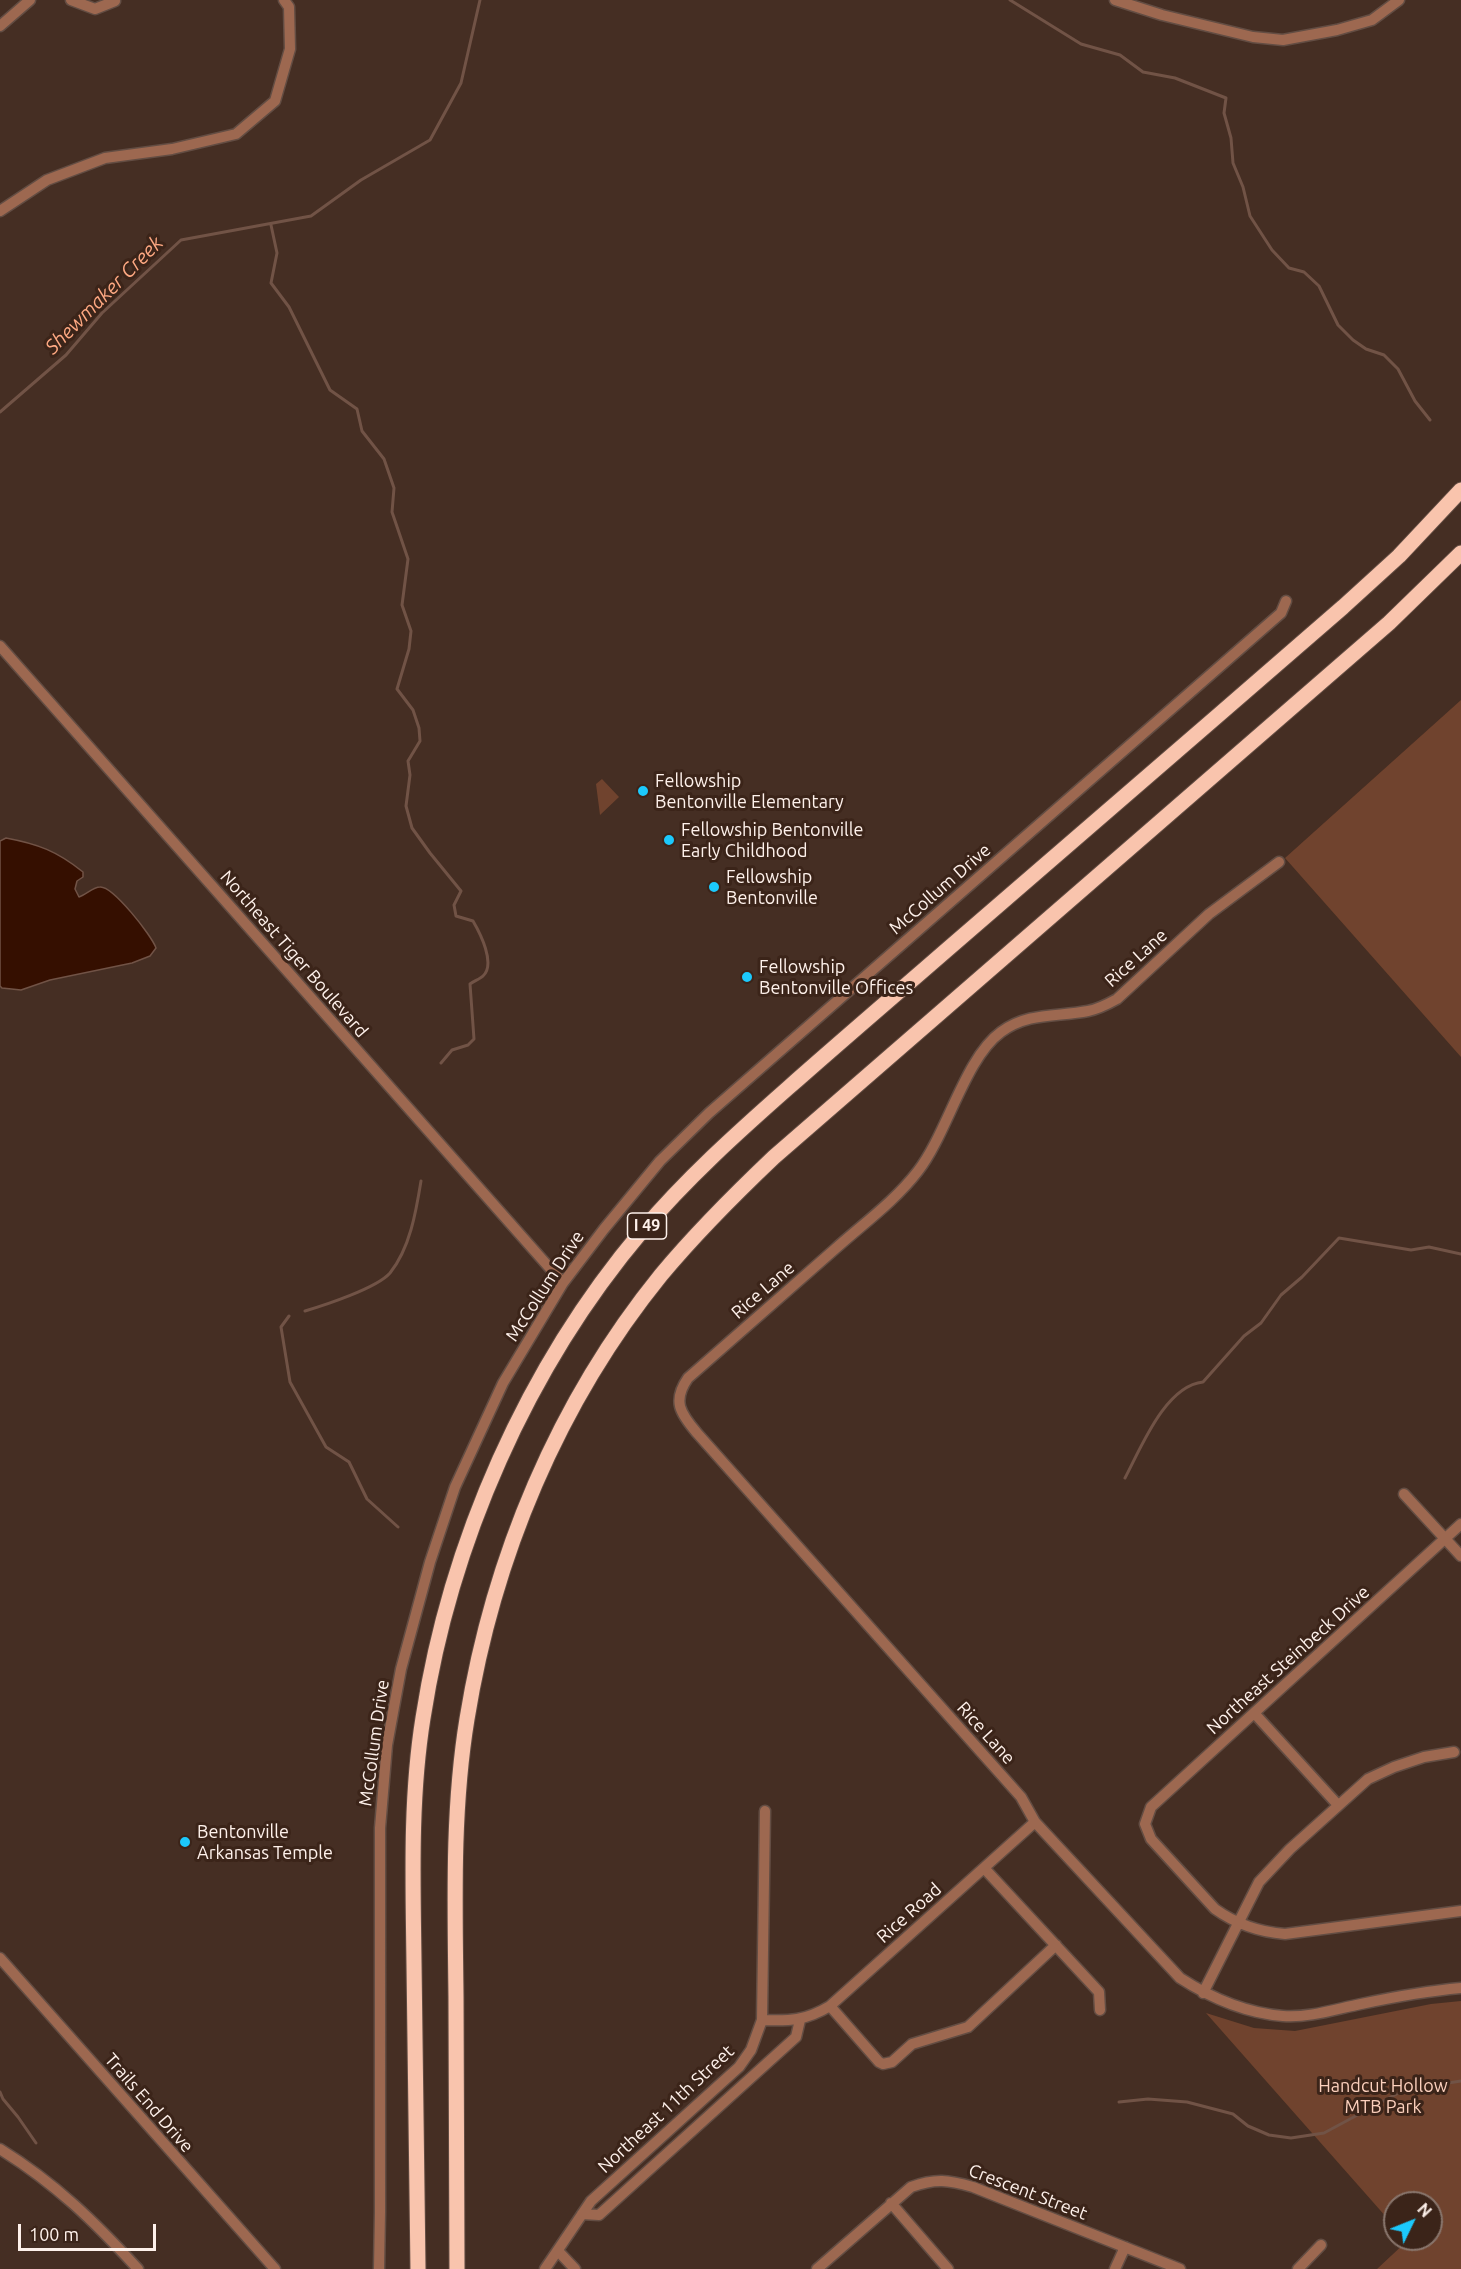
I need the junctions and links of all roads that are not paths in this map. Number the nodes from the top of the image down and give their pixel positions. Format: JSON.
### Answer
{"nodes":[{"id":1,"x":30,"y":0,"type":"edge"},
{"id":2,"x":71,"y":0,"type":"edge"},
{"id":3,"x":284,"y":0,"type":"edge"},
{"id":4,"x":1115,"y":0,"type":"edge"},
{"id":5,"x":1398,"y":0,"type":"edge"},
{"id":6,"x":115,"y":1,"type":"edge"},
{"id":7,"x":0,"y":26,"type":"edge"},
{"id":8,"x":0,"y":211,"type":"edge"},
{"id":9,"x":1461,"y":490,"type":"edge"},
{"id":10,"x":1461,"y":553,"type":"edge"},
{"id":11,"x":1287,"y":601,"type":"dead end"},
{"id":12,"x":0,"y":646,"type":"edge"},
{"id":13,"x":1279,"y":862,"type":"dead end"},
{"id":14,"x":563,"y":1283,"type":"junction"},
{"id":15,"x":1404,"y":1494,"type":"dead end"},
{"id":16,"x":1461,"y":1524,"type":"edge"},
{"id":17,"x":1445,"y":1539,"type":"junction"},
{"id":18,"x":1461,"y":1556,"type":"edge"},
{"id":19,"x":1255,"y":1714,"type":"junction"},
{"id":20,"x":1454,"y":1752,"type":"dead end"},
{"id":21,"x":1338,"y":1805,"type":"junction"},
{"id":22,"x":765,"y":1811,"type":"dead end"},
{"id":23,"x":1035,"y":1822,"type":"junction"},
{"id":24,"x":984,"y":1868,"type":"junction"},
{"id":25,"x":1461,"y":1911,"type":"edge"},
{"id":26,"x":1240,"y":1923,"type":"junction"},
{"id":27,"x":1056,"y":1945,"type":"junction"},
{"id":28,"x":0,"y":1958,"type":"edge"},
{"id":29,"x":1461,"y":1988,"type":"edge"},
{"id":30,"x":1203,"y":1993,"type":"junction"},
{"id":31,"x":830,"y":2006,"type":"junction"},
{"id":32,"x":1100,"y":2010,"type":"dead end"},
{"id":33,"x":762,"y":2020,"type":"junction"},
{"id":34,"x":800,"y":2020,"type":"junction"},
{"id":35,"x":0,"y":2150,"type":"edge"},
{"id":36,"x":891,"y":2204,"type":"junction"},
{"id":37,"x":582,"y":2214,"type":"junction"},
{"id":38,"x":1321,"y":2245,"type":"dead end"},
{"id":39,"x":1125,"y":2247,"type":"junction"},
{"id":40,"x":558,"y":2251,"type":"junction"},
{"id":41,"x":138,"y":2269,"type":"edge"},
{"id":42,"x":275,"y":2269,"type":"edge"},
{"id":43,"x":379,"y":2269,"type":"edge"},
{"id":44,"x":418,"y":2269,"type":"edge"},
{"id":45,"x":456,"y":2269,"type":"edge"},
{"id":46,"x":546,"y":2269,"type":"edge"},
{"id":47,"x":574,"y":2269,"type":"edge"},
{"id":48,"x":817,"y":2269,"type":"edge"},
{"id":49,"x":948,"y":2269,"type":"edge"},
{"id":50,"x":1115,"y":2269,"type":"edge"},
{"id":51,"x":1180,"y":2269,"type":"edge"},
{"id":52,"x":1298,"y":2269,"type":"edge"}],
"edges":[{"from":1,"to":7,"type":"street"},
{"from":2,"to":6,"type":"street"},
{"from":3,"to":8,"type":"street"},
{"from":4,"to":5,"type":"street"},
{"from":9,"to":44,"type":"highway","number":"I 49"},
{"from":10,"to":45,"type":"highway","number":"I 49"},
{"from":11,"to":14,"type":"street","name":"McCollum Drive"},
{"from":12,"to":14,"type":"street","name":"Northeast Tiger Boulevard"},
{"from":13,"to":23,"type":"street","name":"Rice Lane"},
{"from":14,"to":43,"type":"street","name":"McCollum Drive"},
{"from":15,"to":17,"type":"street"},
{"from":16,"to":17,"type":"street","name":"Northeast Steinbeck Drive"},
{"from":17,"to":18,"type":"street"},
{"from":17,"to":19,"type":"street","name":"Northeast Steinbeck Drive"},
{"from":19,"to":21,"type":"street"},
{"from":19,"to":26,"type":"street","name":"Northeast Steinbeck Drive"},
{"from":20,"to":21,"type":"street"},
{"from":21,"to":26,"type":"street"},
{"from":22,"to":33,"type":"street","name":"Northeast 11th Street"},
{"from":23,"to":24,"type":"street","name":"Rice Road"},
{"from":23,"to":30,"type":"street"},
{"from":24,"to":27,"type":"street"},
{"from":24,"to":31,"type":"street","name":"Rice Road"},
{"from":25,"to":26,"type":"street"},
{"from":26,"to":30,"type":"street"},
{"from":27,"to":31,"type":"street"},
{"from":27,"to":32,"type":"street"},
{"from":28,"to":42,"type":"street","name":"Trails End Drive"},
{"from":29,"to":30,"type":"street"},
{"from":31,"to":34,"type":"street","name":"Rice Road"},
{"from":33,"to":34,"type":"street","name":"Rice Road"},
{"from":33,"to":37,"type":"street","name":"Northeast 11th Street"},
{"from":34,"to":37,"type":"street"},
{"from":35,"to":41,"type":"street"},
{"from":36,"to":39,"type":"street","name":"Crescent Street"},
{"from":36,"to":48,"type":"street","name":"Crescent Street"},
{"from":36,"to":49,"type":"street"},
{"from":37,"to":40,"type":"street","name":"Northeast 11th Street"},
{"from":38,"to":52,"type":"street"},
{"from":39,"to":50,"type":"street"},
{"from":39,"to":51,"type":"street","name":"Crescent Street"},
{"from":40,"to":46,"type":"street","name":"Northeast 11th Street"},
{"from":40,"to":47,"type":"street"}]}
